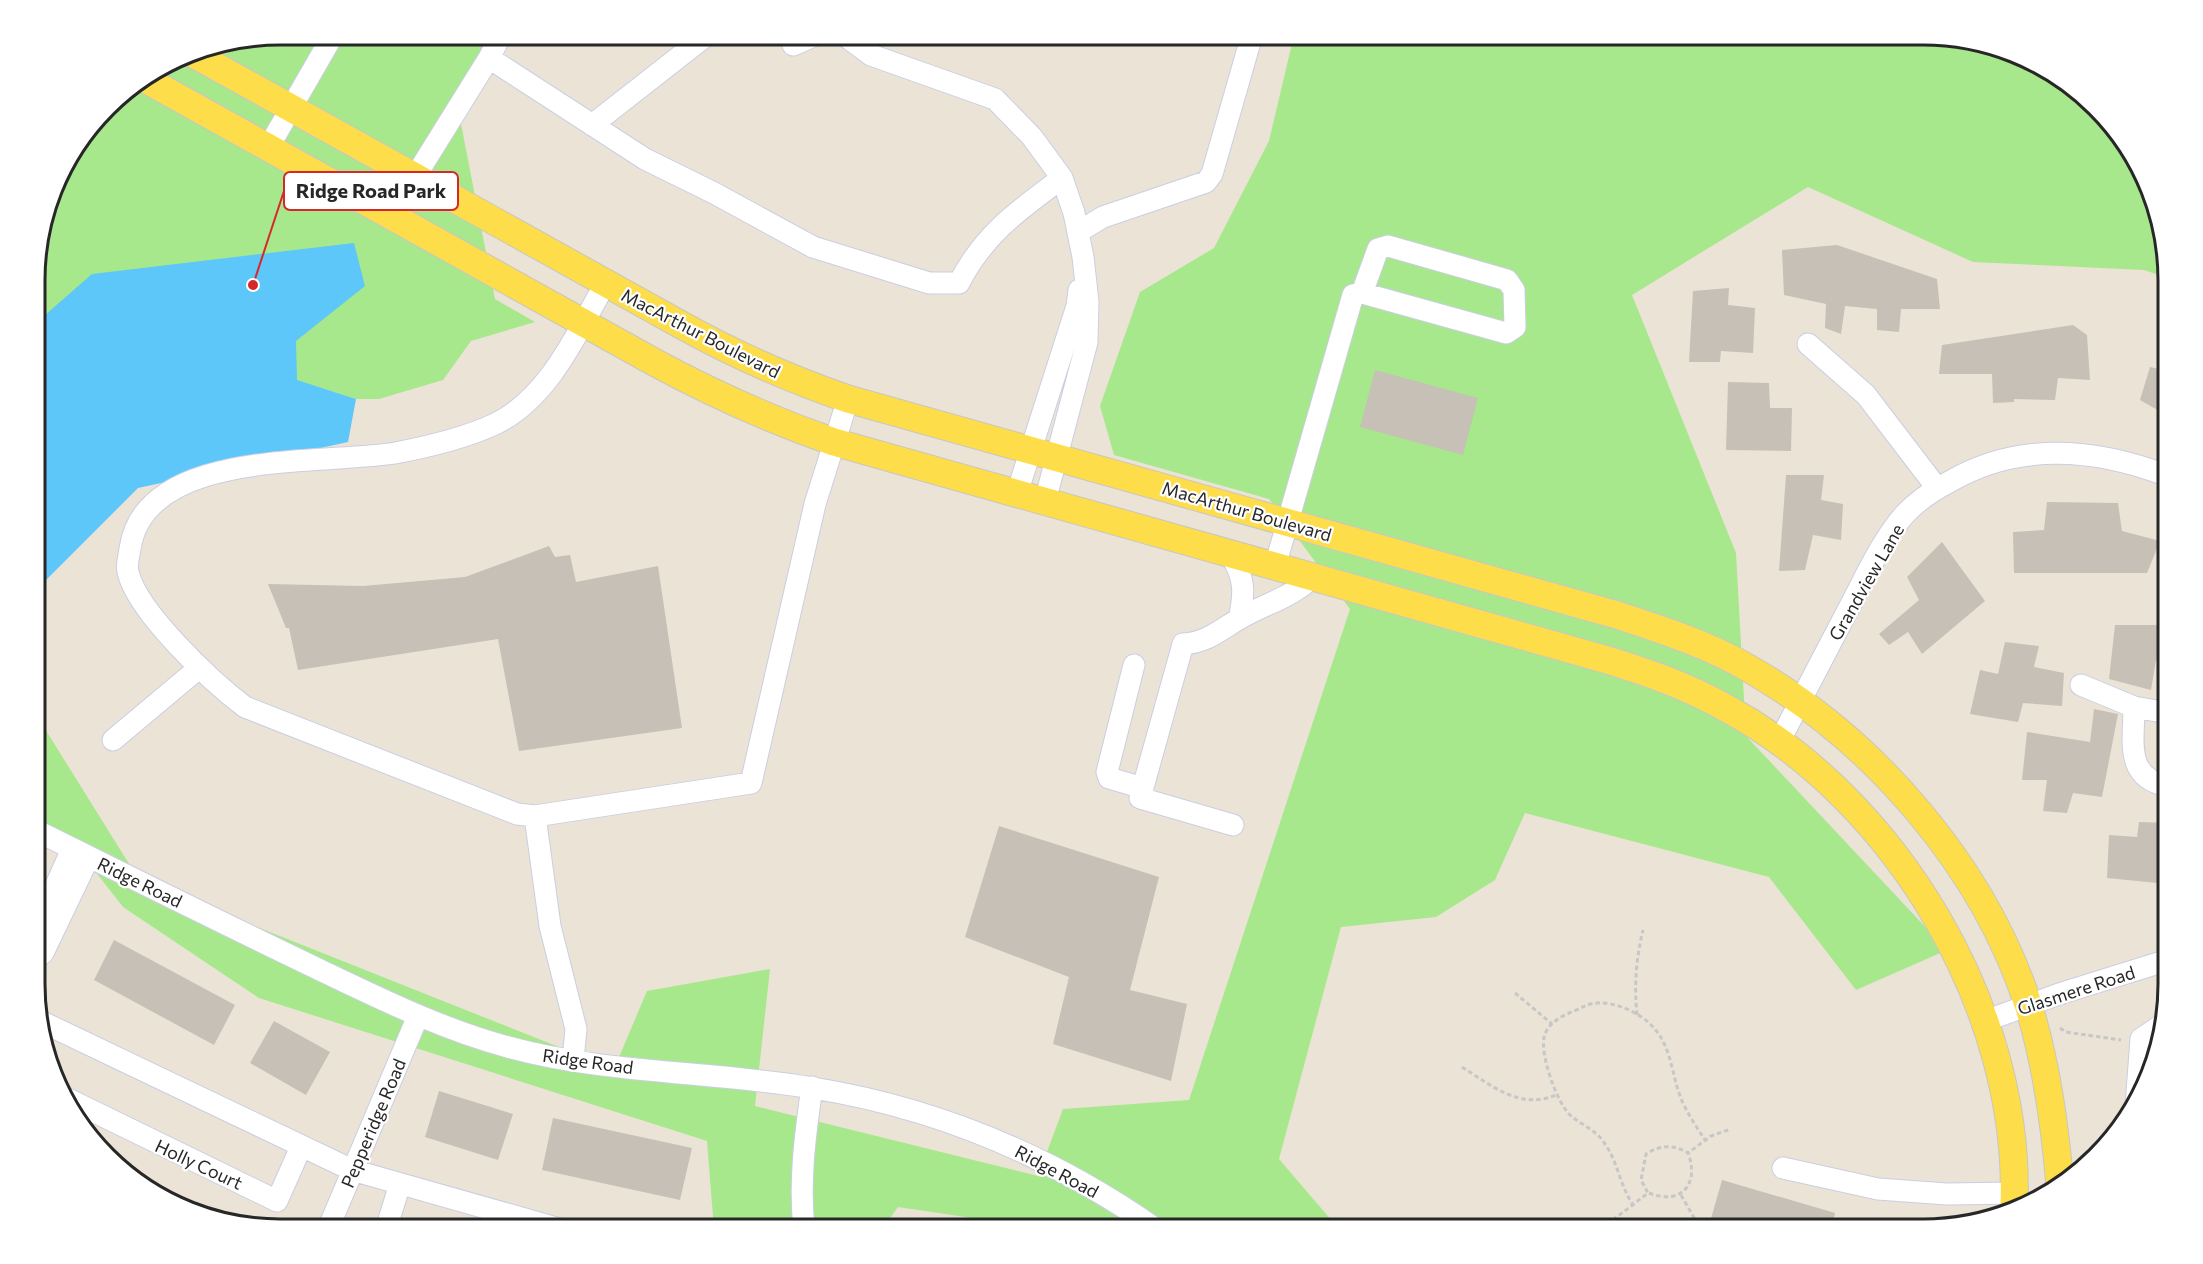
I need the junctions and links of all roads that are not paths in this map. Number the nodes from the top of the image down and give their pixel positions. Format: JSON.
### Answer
{"nodes":[{"id":1,"x":327,"y":45,"type":"edge"},
{"id":2,"x":495,"y":45,"type":"edge"},
{"id":3,"x":693,"y":45,"type":"edge"},
{"id":4,"x":858,"y":45,"type":"edge"},
{"id":5,"x":1249,"y":45,"type":"edge"},
{"id":6,"x":489,"y":57,"type":"junction"},
{"id":7,"x":201,"y":58,"type":"edge"},
{"id":8,"x":152,"y":83,"type":"edge"},
{"id":9,"x":291,"y":108,"type":"junction"},
{"id":10,"x":592,"y":125,"type":"junction"},
{"id":11,"x":268,"y":148,"type":"junction"},
{"id":12,"x":415,"y":177,"type":"junction"},
{"id":13,"x":1062,"y":178,"type":"junction"},
{"id":14,"x":393,"y":217,"type":"junction"},
{"id":15,"x":1078,"y":232,"type":"junction"},
{"id":16,"x":605,"y":284,"type":"junction"},
{"id":17,"x":1362,"y":293,"type":"junction"},
{"id":18,"x":583,"y":321,"type":"junction"},
{"id":19,"x":1808,"y":345,"type":"dead end"},
{"id":20,"x":848,"y":399,"type":"junction"},
{"id":21,"x":834,"y":442,"type":"junction"},
{"id":22,"x":1044,"y":454,"type":"junction"},
{"id":23,"x":2158,"y":473,"type":"edge"},
{"id":24,"x":1937,"y":488,"type":"junction"},
{"id":25,"x":1017,"y":494,"type":"junction"},
{"id":26,"x":1045,"y":501,"type":"junction"},
{"id":27,"x":1287,"y":523,"type":"junction"},
{"id":28,"x":1230,"y":554,"type":"junction"},
{"id":29,"x":1275,"y":566,"type":"junction"},
{"id":30,"x":1313,"y":577,"type":"junction"},
{"id":31,"x":1239,"y":619,"type":"junction"},
{"id":32,"x":1134,"y":665,"type":"dead end"},
{"id":33,"x":199,"y":668,"type":"junction"},
{"id":34,"x":2081,"y":685,"type":"dead end"},
{"id":35,"x":1800,"y":701,"type":"junction"},
{"id":36,"x":2134,"y":707,"type":"junction"},
{"id":37,"x":2158,"y":711,"type":"edge"},
{"id":38,"x":114,"y":741,"type":"dead end"},
{"id":39,"x":1779,"y":742,"type":"junction"},
{"id":40,"x":2158,"y":784,"type":"edge"},
{"id":41,"x":1143,"y":788,"type":"junction"},
{"id":42,"x":535,"y":816,"type":"junction"},
{"id":43,"x":1233,"y":825,"type":"dead end"},
{"id":44,"x":45,"y":835,"type":"edge"},
{"id":45,"x":81,"y":853,"type":"junction"},
{"id":46,"x":45,"y":914,"type":"edge"},
{"id":47,"x":45,"y":948,"type":"edge"},
{"id":48,"x":2158,"y":963,"type":"edge"},
{"id":49,"x":2028,"y":1006,"type":"junction"},
{"id":50,"x":418,"y":1016,"type":"junction"},
{"id":51,"x":1985,"y":1021,"type":"junction"},
{"id":52,"x":49,"y":1025,"type":"edge"},
{"id":53,"x":2153,"y":1031,"type":"edge"},
{"id":54,"x":573,"y":1060,"type":"junction"},
{"id":55,"x":2138,"y":1079,"type":"edge"},
{"id":56,"x":812,"y":1088,"type":"junction"},
{"id":57,"x":77,"y":1103,"type":"edge"},
{"id":58,"x":301,"y":1147,"type":"junction"},
{"id":59,"x":2057,"y":1154,"type":"junction"},
{"id":60,"x":2069,"y":1167,"type":"edge"},
{"id":61,"x":1783,"y":1168,"type":"dead end"},
{"id":62,"x":352,"y":1170,"type":"junction"},
{"id":63,"x":2059,"y":1175,"type":"edge"},
{"id":64,"x":400,"y":1184,"type":"junction"},
{"id":65,"x":2014,"y":1200,"type":"edge"},
{"id":66,"x":332,"y":1219,"type":"edge"},
{"id":67,"x":389,"y":1219,"type":"edge"},
{"id":68,"x":524,"y":1219,"type":"edge"},
{"id":69,"x":803,"y":1219,"type":"edge"},
{"id":70,"x":1140,"y":1219,"type":"edge"}],
"edges":[{"from":1,"to":9,"type":"street"},
{"from":2,"to":6,"type":"street"},
{"from":3,"to":10,"type":"street"},
{"from":4,"to":13,"type":"street"},
{"from":5,"to":15,"type":"street"},
{"from":6,"to":10,"type":"street"},
{"from":6,"to":12,"type":"street"},
{"from":7,"to":9,"type":"main road","name":"MacArthur Boulevard"},
{"from":8,"to":11,"type":"main road"},
{"from":9,"to":11,"type":"street"},
{"from":9,"to":12,"type":"main road","name":"MacArthur Boulevard"},
{"from":10,"to":13,"type":"street"},
{"from":11,"to":14,"type":"main road"},
{"from":12,"to":14,"type":"main road"},
{"from":12,"to":16,"type":"main road","name":"MacArthur Boulevard"},
{"from":13,"to":15,"type":"street"},
{"from":14,"to":18,"type":"main road"},
{"from":15,"to":22,"type":"street"},
{"from":16,"to":18,"type":"street"},
{"from":16,"to":20,"type":"main road","name":"MacArthur Boulevard"},
{"from":17,"to":17,"type":"street"},
{"from":17,"to":27,"type":"street"},
{"from":18,"to":21,"type":"main road"},
{"from":18,"to":33,"type":"street"},
{"from":19,"to":24,"type":"street"},
{"from":20,"to":21,"type":"street"},
{"from":20,"to":22,"type":"main road","name":"MacArthur Boulevard"},
{"from":21,"to":25,"type":"main road"},
{"from":21,"to":42,"type":"street"},
{"from":22,"to":25,"type":"street"},
{"from":22,"to":26,"type":"street"},
{"from":22,"to":27,"type":"main road","name":"MacArthur Boulevard"},
{"from":23,"to":24,"type":"street","name":"Grandview Lane"},
{"from":24,"to":35,"type":"street","name":"Grandview Lane"},
{"from":25,"to":26,"type":"main road"},
{"from":26,"to":28,"type":"main road"},
{"from":27,"to":29,"type":"street"},
{"from":27,"to":35,"type":"main road","name":"MacArthur Boulevard"},
{"from":28,"to":29,"type":"main road"},
{"from":28,"to":31,"type":"street"},
{"from":29,"to":30,"type":"main road"},
{"from":30,"to":31,"type":"street"},
{"from":30,"to":39,"type":"main road"},
{"from":31,"to":41,"type":"street"},
{"from":32,"to":41,"type":"street"},
{"from":33,"to":38,"type":"street"},
{"from":33,"to":42,"type":"street"},
{"from":34,"to":36,"type":"street"},
{"from":35,"to":39,"type":"street","name":"Grandview Lane"},
{"from":35,"to":49,"type":"main road","name":"MacArthur Boulevard"},
{"from":36,"to":37,"type":"street"},
{"from":36,"to":40,"type":"street"},
{"from":39,"to":51,"type":"main road"},
{"from":41,"to":43,"type":"street"},
{"from":42,"to":54,"type":"street"},
{"from":44,"to":45,"type":"street","name":"Ridge Road"},
{"from":45,"to":46,"type":"street"},
{"from":45,"to":47,"type":"street"},
{"from":45,"to":50,"type":"street","name":"Ridge Road"},
{"from":48,"to":49,"type":"street","name":"Glasmere Road"},
{"from":49,"to":51,"type":"street","name":"Glasmere Road"},
{"from":49,"to":59,"type":"main road","name":"MacArthur Boulevard"},
{"from":50,"to":54,"type":"street","name":"Ridge Road"},
{"from":50,"to":62,"type":"street","name":"Pepperidge Road"},
{"from":51,"to":65,"type":"main road"},
{"from":52,"to":58,"type":"street"},
{"from":53,"to":55,"type":"street"},
{"from":54,"to":56,"type":"street","name":"Ridge Road"},
{"from":56,"to":69,"type":"street"},
{"from":56,"to":70,"type":"street","name":"Ridge Road"},
{"from":57,"to":58,"type":"street","name":"Holly Court"},
{"from":58,"to":62,"type":"street"},
{"from":59,"to":60,"type":"street"},
{"from":59,"to":63,"type":"main road","name":"MacArthur Boulevard"},
{"from":61,"to":65,"type":"street"},
{"from":62,"to":64,"type":"street"},
{"from":62,"to":66,"type":"street","name":"Pepperidge Road"},
{"from":64,"to":67,"type":"street"},
{"from":64,"to":68,"type":"street"}]}
